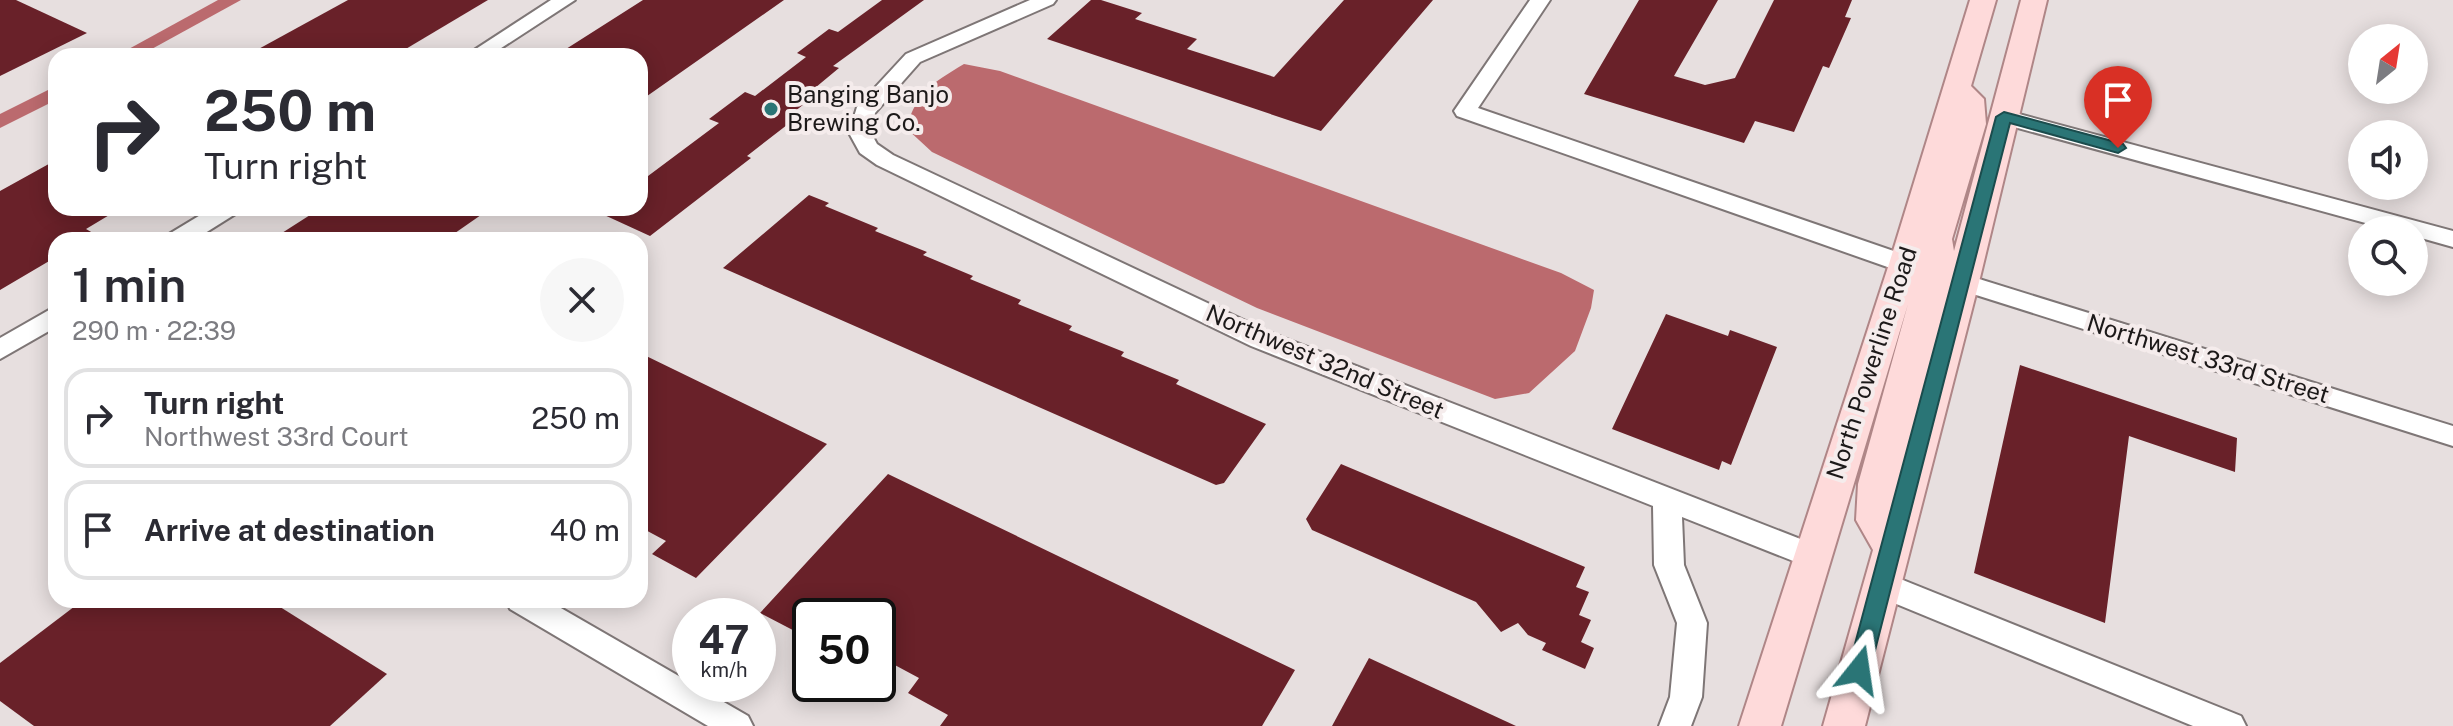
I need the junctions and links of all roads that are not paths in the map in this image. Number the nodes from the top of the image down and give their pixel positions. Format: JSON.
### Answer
{"nodes":[{"id":1,"x":565,"y":0,"type":"edge"},
{"id":2,"x":1046,"y":0,"type":"edge"},
{"id":3,"x":1540,"y":0,"type":"edge"},
{"id":4,"x":1983,"y":0,"type":"edge"},
{"id":5,"x":2034,"y":0,"type":"edge"},
{"id":6,"x":488,"y":48,"type":"edge"},
{"id":7,"x":1956,"y":87,"type":"junction"},
{"id":8,"x":2004,"y":117,"type":"junction"},
{"id":9,"x":216,"y":216,"type":"edge"},
{"id":10,"x":190,"y":232,"type":"edge"},
{"id":11,"x":2453,"y":239,"type":"edge"},
{"id":12,"x":1905,"y":264,"type":"junction"},
{"id":13,"x":1963,"y":282,"type":"junction"},
{"id":14,"x":48,"y":323,"type":"edge"},
{"id":15,"x":0,"y":350,"type":"edge"},
{"id":16,"x":2453,"y":436,"type":"edge"},
{"id":17,"x":1667,"y":500,"type":"junction"},
{"id":18,"x":1893,"y":548,"type":"junction"},
{"id":19,"x":1811,"y":556,"type":"junction"},
{"id":20,"x":1883,"y":585,"type":"junction"},
{"id":21,"x":535,"y":608,"type":"edge"},
{"id":22,"x":737,"y":726,"type":"edge"},
{"id":23,"x":1675,"y":726,"type":"edge"},
{"id":24,"x":1760,"y":726,"type":"edge"},
{"id":25,"x":1844,"y":726,"type":"edge"},
{"id":26,"x":2230,"y":726,"type":"edge"}],
"edges":[{"from":1,"to":6,"type":"street"},
{"from":2,"to":17,"type":"street","name":"Northwest 32nd Street"},
{"from":3,"to":12,"type":"street"},
{"from":4,"to":7,"type":"main road","name":"North Powerline Road"},
{"from":5,"to":8,"type":"main road"},
{"from":7,"to":12,"type":"main road","name":"North Powerline Road"},
{"from":7,"to":13,"type":"main road"},
{"from":8,"to":11,"type":"street"},
{"from":8,"to":13,"type":"main road"},
{"from":9,"to":10,"type":"street"},
{"from":12,"to":18,"type":"main road"},
{"from":12,"to":19,"type":"main road","name":"North Powerline Road"},
{"from":13,"to":16,"type":"street","name":"Northwest 33rd Street"},
{"from":13,"to":18,"type":"main road"},
{"from":14,"to":15,"type":"street"},
{"from":17,"to":19,"type":"street","name":"Northwest 32nd Street"},
{"from":17,"to":23,"type":"street"},
{"from":18,"to":20,"type":"main road"},
{"from":19,"to":24,"type":"main road","name":"North Powerline Road"},
{"from":20,"to":25,"type":"main road"},
{"from":20,"to":26,"type":"street"},
{"from":21,"to":22,"type":"street"}]}
